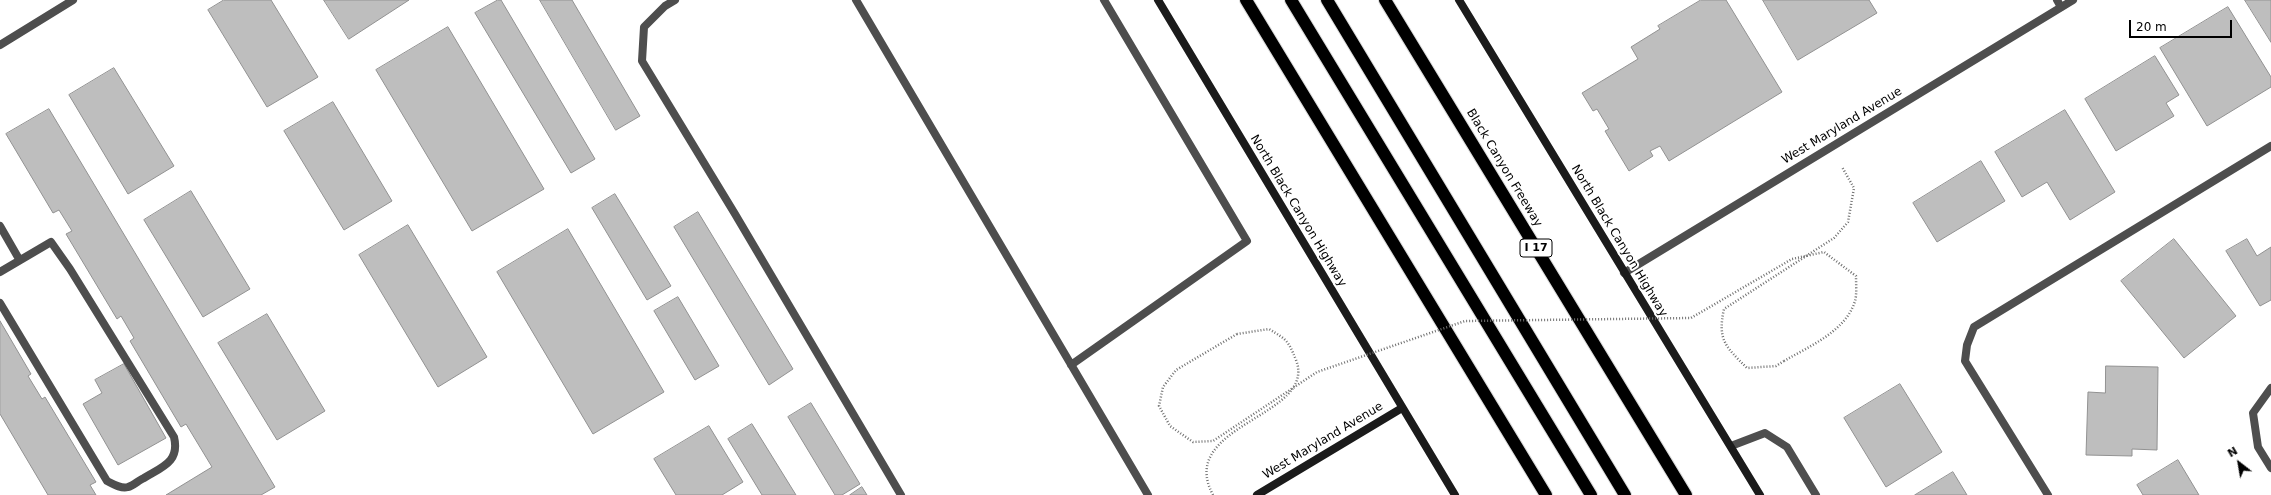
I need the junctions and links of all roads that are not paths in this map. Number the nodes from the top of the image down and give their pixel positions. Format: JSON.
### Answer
{"nodes":[{"id":1,"x":74,"y":0,"type":"edge"},
{"id":2,"x":675,"y":0,"type":"edge"},
{"id":3,"x":856,"y":0,"type":"edge"},
{"id":4,"x":1104,"y":0,"type":"edge"},
{"id":5,"x":1158,"y":0,"type":"edge"},
{"id":6,"x":1246,"y":0,"type":"edge"},
{"id":7,"x":1291,"y":0,"type":"edge"},
{"id":8,"x":1327,"y":0,"type":"edge"},
{"id":9,"x":1385,"y":0,"type":"edge"},
{"id":10,"x":1459,"y":0,"type":"edge"},
{"id":11,"x":2073,"y":0,"type":"edge"},
{"id":12,"x":2059,"y":4,"type":"edge"},
{"id":13,"x":0,"y":46,"type":"edge"},
{"id":14,"x":2271,"y":146,"type":"edge"},
{"id":15,"x":0,"y":226,"type":"edge"},
{"id":16,"x":19,"y":259,"type":"junction"},
{"id":17,"x":0,"y":272,"type":"edge"},
{"id":18,"x":1624,"y":273,"type":"junction"},
{"id":19,"x":0,"y":303,"type":"edge"},
{"id":20,"x":1071,"y":365,"type":"junction"},
{"id":21,"x":2271,"y":388,"type":"edge"},
{"id":22,"x":1402,"y":408,"type":"junction"},
{"id":23,"x":1731,"y":446,"type":"junction"},
{"id":24,"x":2271,"y":468,"type":"edge"},
{"id":25,"x":901,"y":495,"type":"edge"},
{"id":26,"x":1148,"y":495,"type":"edge"},
{"id":27,"x":1257,"y":495,"type":"edge"},
{"id":28,"x":1455,"y":495,"type":"edge"},
{"id":29,"x":1546,"y":495,"type":"edge"},
{"id":30,"x":1590,"y":495,"type":"edge"},
{"id":31,"x":1624,"y":495,"type":"edge"},
{"id":32,"x":1686,"y":495,"type":"edge"},
{"id":33,"x":1760,"y":495,"type":"edge"},
{"id":34,"x":1816,"y":495,"type":"edge"},
{"id":35,"x":2048,"y":495,"type":"edge"}],
"edges":[{"from":1,"to":13,"type":"street"},
{"from":2,"to":25,"type":"street"},
{"from":3,"to":20,"type":"street"},
{"from":4,"to":20,"type":"street"},
{"from":5,"to":22,"type":"main road","name":"North Black Canyon Highway"},
{"from":6,"to":29,"type":"highway"},
{"from":7,"to":30,"type":"highway"},
{"from":8,"to":31,"type":"highway"},
{"from":9,"to":32,"type":"highway","name":"Black Canyon Freeway","number":"I 17"},
{"from":10,"to":18,"type":"main road","name":"North Black Canyon Highway"},
{"from":11,"to":12,"type":"street","name":"West Maryland Avenue"},
{"from":12,"to":18,"type":"street","name":"West Maryland Avenue"},
{"from":14,"to":35,"type":"street"},
{"from":15,"to":16,"type":"street"},
{"from":16,"to":17,"type":"street"},
{"from":16,"to":19,"type":"street"},
{"from":18,"to":23,"type":"main road","name":"North Black Canyon Highway"},
{"from":20,"to":26,"type":"street"},
{"from":21,"to":24,"type":"street"},
{"from":22,"to":27,"type":"main road","name":"West Maryland Avenue"},
{"from":22,"to":28,"type":"main road","name":"North Black Canyon Highway"},
{"from":23,"to":33,"type":"main road","name":"North Black Canyon Highway"},
{"from":23,"to":34,"type":"street"}]}
